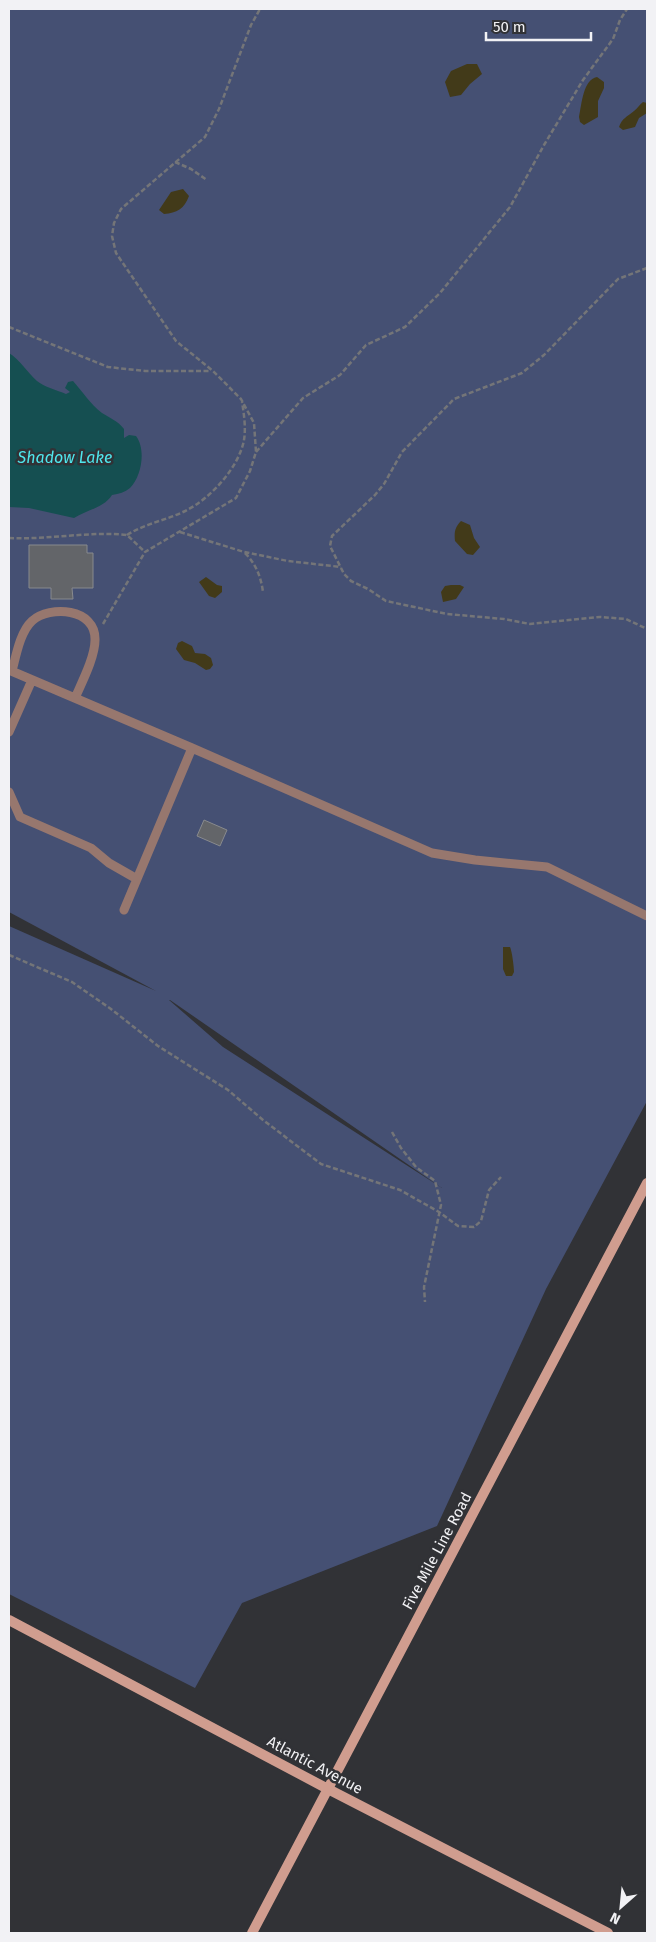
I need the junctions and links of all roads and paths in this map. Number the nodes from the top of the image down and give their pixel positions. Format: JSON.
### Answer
{"nodes":[{"id":1,"x":260,"y":9,"type":"edge"},
{"id":2,"x":627,"y":9,"type":"edge"},
{"id":3,"x":175,"y":162,"type":"junction"},
{"id":4,"x":207,"y":180,"type":"dead end"},
{"id":5,"x":647,"y":268,"type":"edge"},
{"id":6,"x":9,"y":327,"type":"edge"},
{"id":7,"x":213,"y":371,"type":"junction"},
{"id":8,"x":241,"y":399,"type":"junction"},
{"id":9,"x":256,"y":452,"type":"junction"},
{"id":10,"x":180,"y":532,"type":"junction"},
{"id":11,"x":128,"y":535,"type":"junction"},
{"id":12,"x":9,"y":538,"type":"edge"},
{"id":13,"x":145,"y":552,"type":"junction"},
{"id":14,"x":244,"y":552,"type":"junction"},
{"id":15,"x":341,"y":567,"type":"junction"},
{"id":16,"x":263,"y":592,"type":"dead end"},
{"id":17,"x":647,"y":629,"type":"edge"},
{"id":18,"x":95,"y":638,"type":"junction"},
{"id":19,"x":10,"y":671,"type":"edge"},
{"id":20,"x":32,"y":680,"type":"junction"},
{"id":21,"x":75,"y":698,"type":"junction"},
{"id":22,"x":9,"y":732,"type":"edge"},
{"id":23,"x":192,"y":748,"type":"junction"},
{"id":24,"x":9,"y":792,"type":"edge"},
{"id":25,"x":137,"y":879,"type":"junction"},
{"id":26,"x":124,"y":910,"type":"dead end"},
{"id":27,"x":647,"y":916,"type":"edge"},
{"id":28,"x":9,"y":955,"type":"edge"},
{"id":29,"x":392,"y":1132,"type":"dead end"},
{"id":30,"x":502,"y":1177,"type":"dead end"},
{"id":31,"x":647,"y":1183,"type":"edge"},
{"id":32,"x":440,"y":1212,"type":"junction"},
{"id":33,"x":426,"y":1302,"type":"dead end"},
{"id":34,"x":9,"y":1620,"type":"edge"},
{"id":35,"x":328,"y":1789,"type":"junction"},
{"id":36,"x":252,"y":1933,"type":"edge"},
{"id":37,"x":608,"y":1933,"type":"edge"}],
"edges":[{"from":1,"to":3,"type":"path"},
{"from":2,"to":9,"type":"path"},
{"from":3,"to":4,"type":"path"},
{"from":3,"to":7,"type":"path"},
{"from":5,"to":15,"type":"path"},
{"from":6,"to":7,"type":"path"},
{"from":7,"to":8,"type":"path"},
{"from":8,"to":9,"type":"path"},
{"from":8,"to":11,"type":"path"},
{"from":9,"to":10,"type":"path"},
{"from":10,"to":13,"type":"path"},
{"from":10,"to":14,"type":"path"},
{"from":11,"to":12,"type":"path"},
{"from":11,"to":13,"type":"path"},
{"from":13,"to":18,"type":"path"},
{"from":14,"to":15,"type":"path"},
{"from":14,"to":16,"type":"path"},
{"from":15,"to":17,"type":"path"},
{"from":18,"to":19,"type":"lane"},
{"from":18,"to":21,"type":"lane"},
{"from":19,"to":20,"type":"lane"},
{"from":20,"to":21,"type":"lane"},
{"from":20,"to":22,"type":"lane"},
{"from":21,"to":23,"type":"lane"},
{"from":23,"to":25,"type":"lane"},
{"from":23,"to":27,"type":"lane"},
{"from":24,"to":25,"type":"lane"},
{"from":25,"to":26,"type":"lane"},
{"from":28,"to":32,"type":"path"},
{"from":29,"to":32,"type":"path"},
{"from":30,"to":32,"type":"path"},
{"from":31,"to":35,"type":"main road","name":"Five Mile Line Road"},
{"from":32,"to":33,"type":"path"},
{"from":34,"to":35,"type":"main road","name":"Atlantic Avenue"},
{"from":35,"to":36,"type":"main road","name":"Five Mile Line Road"},
{"from":35,"to":37,"type":"main road","name":"Atlantic Avenue"}]}
